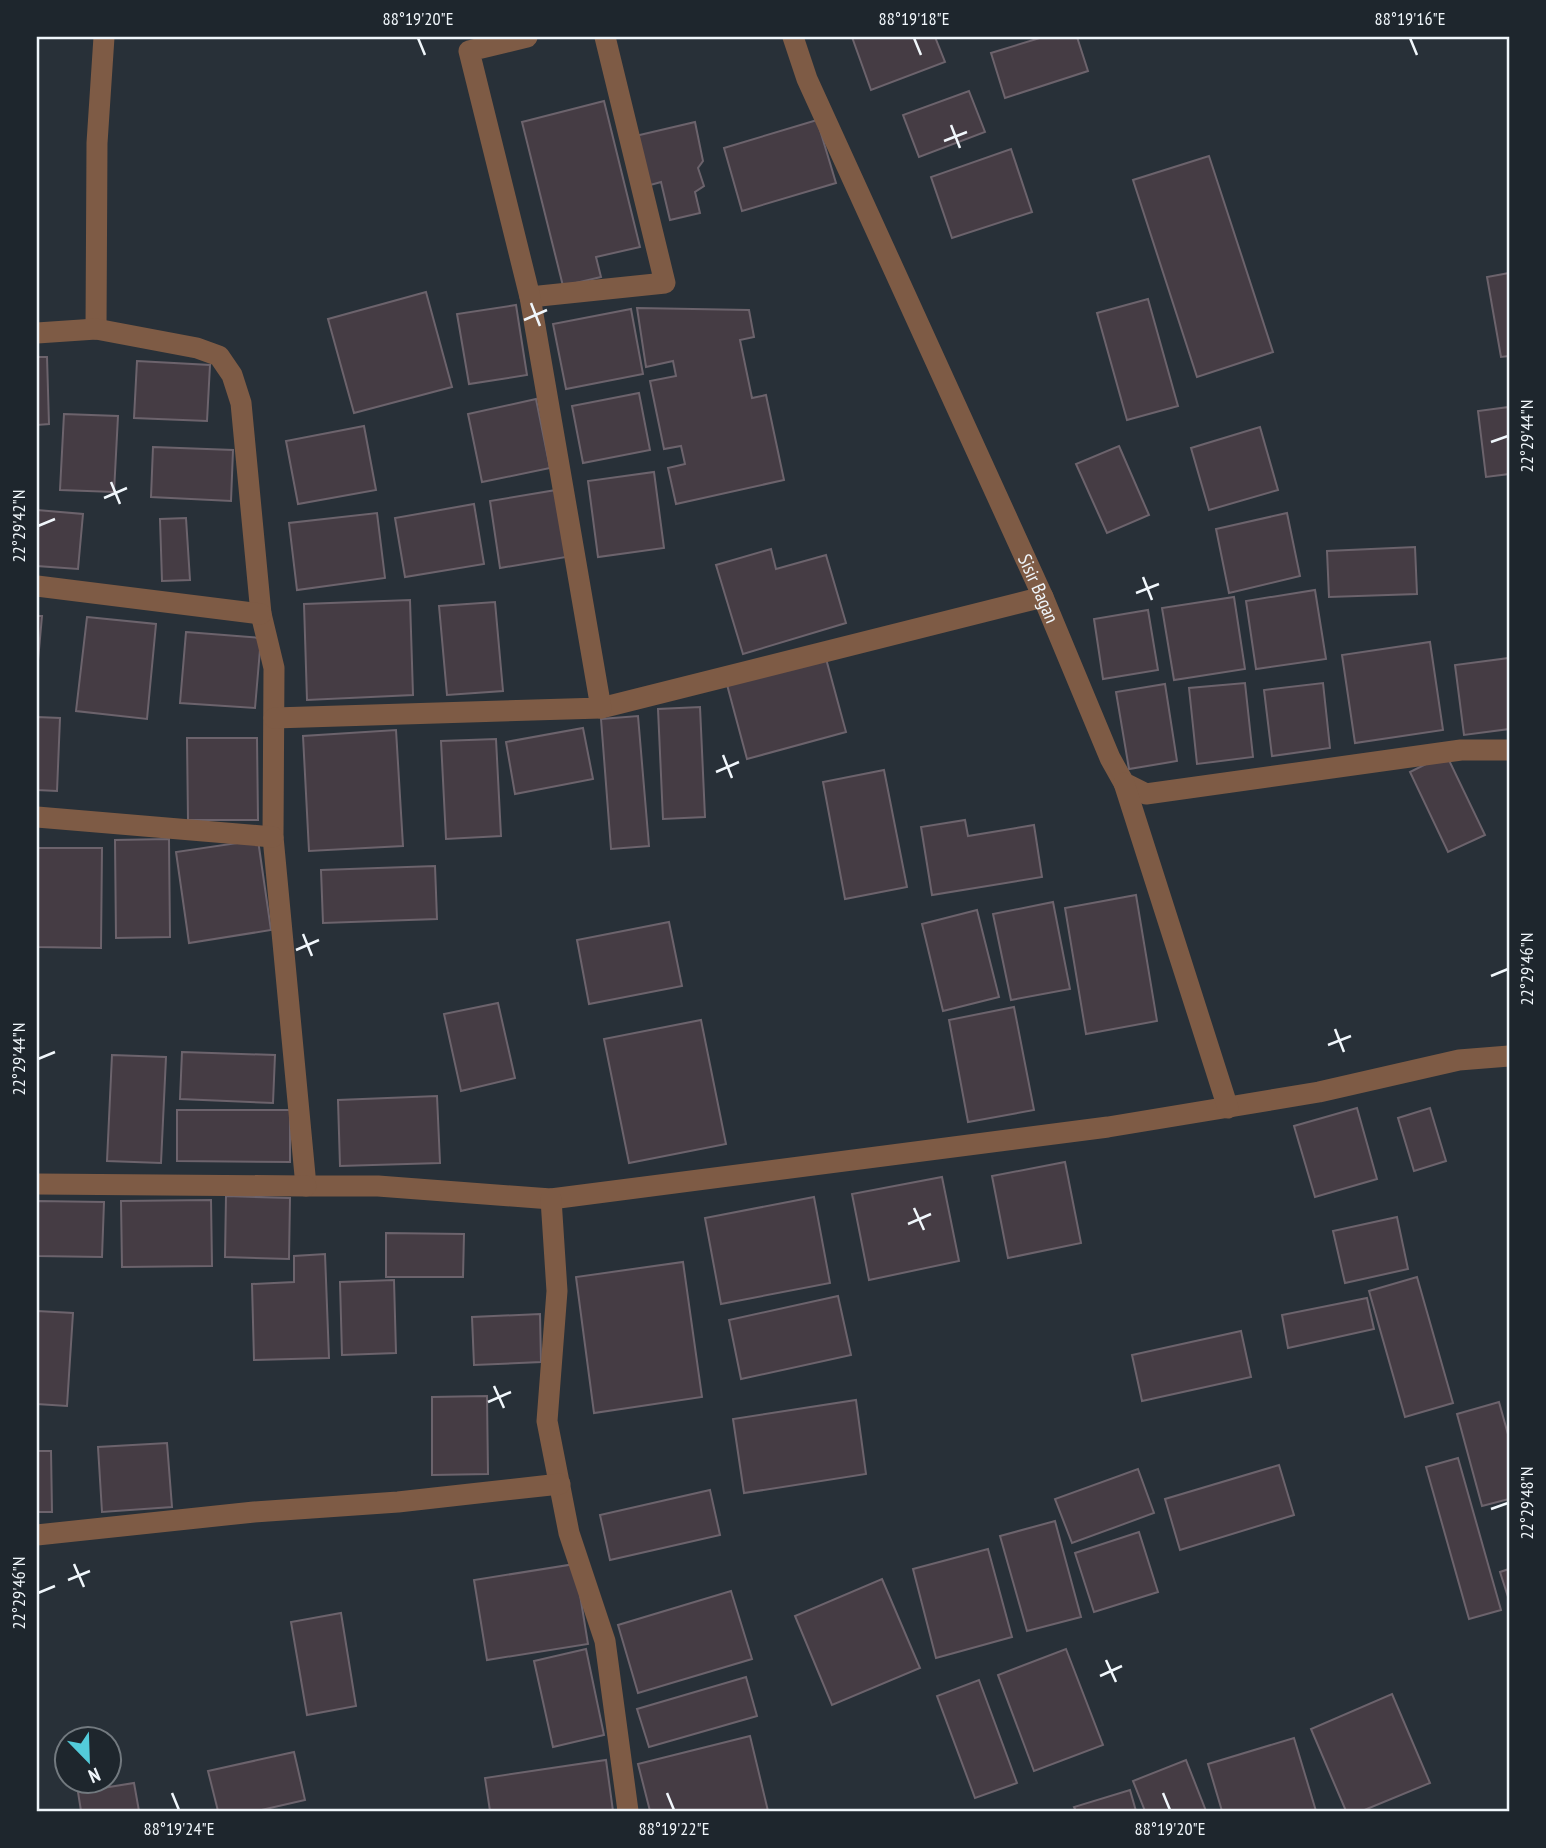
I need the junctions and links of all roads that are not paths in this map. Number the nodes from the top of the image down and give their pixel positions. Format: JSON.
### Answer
{"nodes":[{"id":1,"x":104,"y":37,"type":"edge"},
{"id":2,"x":527,"y":37,"type":"edge"},
{"id":3,"x":604,"y":37,"type":"edge"},
{"id":4,"x":793,"y":37,"type":"edge"},
{"id":5,"x":530,"y":297,"type":"junction"},
{"id":6,"x":96,"y":329,"type":"junction"},
{"id":7,"x":37,"y":333,"type":"edge"},
{"id":8,"x":37,"y":586,"type":"edge"},
{"id":9,"x":1044,"y":597,"type":"junction"},
{"id":10,"x":261,"y":614,"type":"junction"},
{"id":11,"x":601,"y":708,"type":"junction"},
{"id":12,"x":274,"y":719,"type":"junction"},
{"id":13,"x":1509,"y":750,"type":"edge"},
{"id":14,"x":1124,"y":783,"type":"junction"},
{"id":15,"x":37,"y":817,"type":"edge"},
{"id":16,"x":273,"y":837,"type":"junction"},
{"id":17,"x":1509,"y":1056,"type":"edge"},
{"id":18,"x":1228,"y":1108,"type":"junction"},
{"id":19,"x":37,"y":1184,"type":"edge"},
{"id":20,"x":306,"y":1186,"type":"junction"},
{"id":21,"x":551,"y":1199,"type":"junction"},
{"id":22,"x":560,"y":1484,"type":"junction"},
{"id":23,"x":37,"y":1535,"type":"edge"},
{"id":24,"x":628,"y":1811,"type":"edge"}],
"edges":[{"from":1,"to":6,"type":"street"},
{"from":2,"to":5,"type":"street"},
{"from":3,"to":5,"type":"street"},
{"from":4,"to":9,"type":"street","name":"Sisir Bagan"},
{"from":5,"to":11,"type":"street"},
{"from":6,"to":7,"type":"street"},
{"from":6,"to":10,"type":"street"},
{"from":8,"to":10,"type":"street"},
{"from":9,"to":11,"type":"street"},
{"from":9,"to":14,"type":"street","name":"Sisir Bagan"},
{"from":10,"to":12,"type":"street"},
{"from":11,"to":12,"type":"street"},
{"from":12,"to":16,"type":"street"},
{"from":13,"to":14,"type":"street"},
{"from":14,"to":18,"type":"street","name":"Sisir Bagan"},
{"from":15,"to":16,"type":"street"},
{"from":16,"to":20,"type":"street"},
{"from":17,"to":18,"type":"street"},
{"from":18,"to":21,"type":"street"},
{"from":19,"to":20,"type":"street"},
{"from":20,"to":21,"type":"street"},
{"from":21,"to":22,"type":"street"},
{"from":22,"to":23,"type":"street"},
{"from":22,"to":24,"type":"street"}]}
